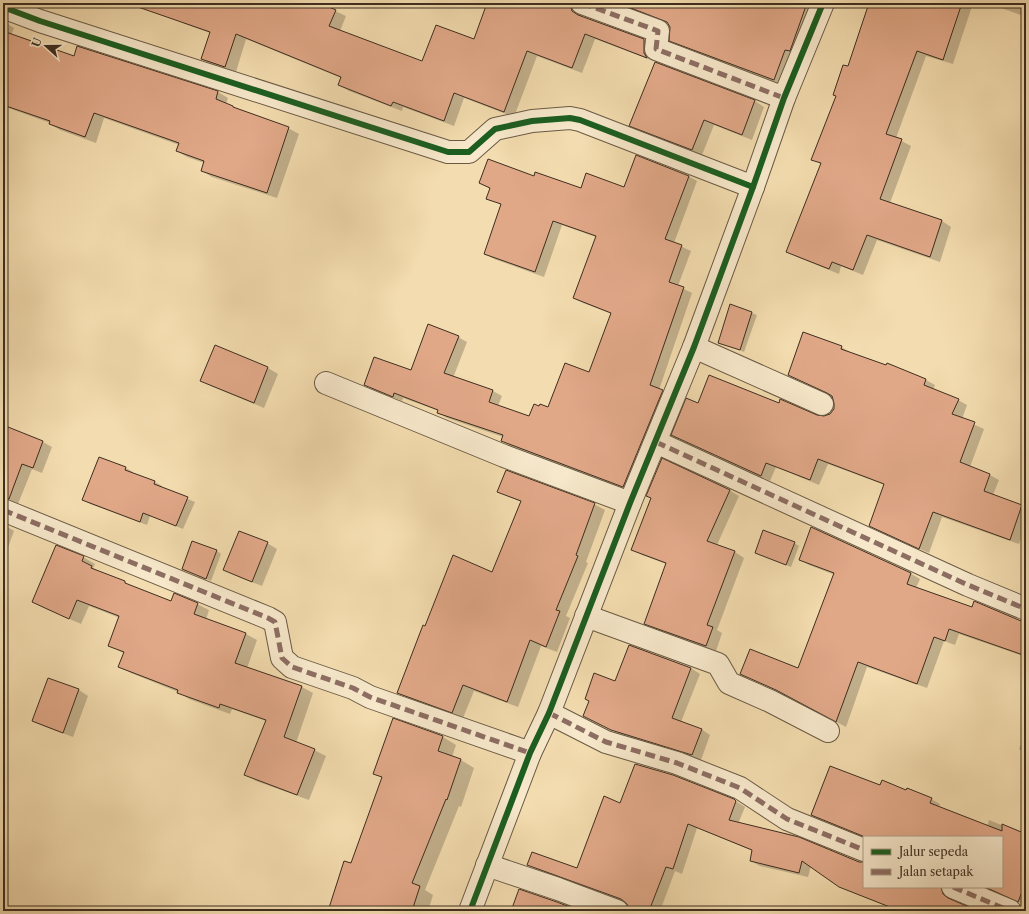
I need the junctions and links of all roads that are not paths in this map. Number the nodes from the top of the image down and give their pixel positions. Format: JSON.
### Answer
{"nodes":[{"id":1,"x":582,"y":3,"type":"edge"},
{"id":2,"x":823,"y":3,"type":"edge"},
{"id":3,"x":3,"y":7,"type":"edge"},
{"id":4,"x":784,"y":98,"type":"junction"},
{"id":5,"x":754,"y":187,"type":"junction"},
{"id":6,"x":694,"y":347,"type":"junction"},
{"id":7,"x":326,"y":383,"type":"dead end"},
{"id":8,"x":822,"y":404,"type":"dead end"},
{"id":9,"x":656,"y":442,"type":"junction"},
{"id":10,"x":630,"y":503,"type":"junction"},
{"id":11,"x":3,"y":510,"type":"edge"},
{"id":12,"x":1026,"y":609,"type":"edge"},
{"id":13,"x":586,"y":616,"type":"junction"},
{"id":14,"x":549,"y":713,"type":"junction"},
{"id":15,"x":828,"y":731,"type":"dead end"},
{"id":16,"x":530,"y":753,"type":"junction"},
{"id":17,"x":863,"y":850,"type":"edge"},
{"id":18,"x":487,"y":865,"type":"junction"},
{"id":19,"x":954,"y":888,"type":"edge"},
{"id":20,"x":470,"y":911,"type":"edge"},
{"id":21,"x":617,"y":911,"type":"edge"},
{"id":22,"x":1010,"y":911,"type":"edge"}],
"edges":[{"from":1,"to":4,"type":"street"},
{"from":2,"to":4,"type":"street"},
{"from":3,"to":5,"type":"street"},
{"from":4,"to":5,"type":"street"},
{"from":5,"to":6,"type":"street"},
{"from":6,"to":8,"type":"street"},
{"from":6,"to":9,"type":"street"},
{"from":7,"to":10,"type":"street"},
{"from":9,"to":10,"type":"street"},
{"from":9,"to":12,"type":"street"},
{"from":10,"to":13,"type":"street"},
{"from":11,"to":16,"type":"street"},
{"from":13,"to":14,"type":"street"},
{"from":13,"to":15,"type":"street"},
{"from":14,"to":16,"type":"street"},
{"from":14,"to":17,"type":"street"},
{"from":16,"to":18,"type":"street"},
{"from":18,"to":20,"type":"street"},
{"from":18,"to":21,"type":"street"},
{"from":19,"to":22,"type":"street"}]}
